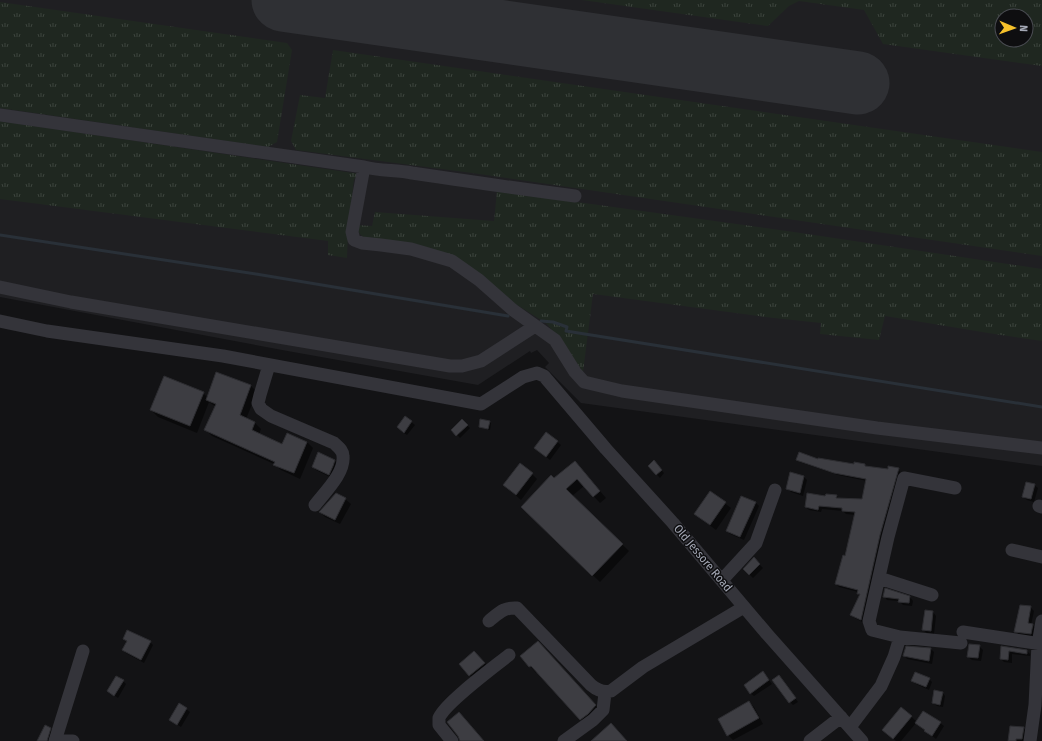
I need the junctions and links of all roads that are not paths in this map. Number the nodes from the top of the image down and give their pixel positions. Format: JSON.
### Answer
{"nodes":[{"id":1,"x":0,"y":115,"type":"edge"},
{"id":2,"x":364,"y":167,"type":"junction"},
{"id":3,"x":575,"y":196,"type":"dead end"},
{"id":4,"x":0,"y":287,"type":"edge"},
{"id":5,"x":0,"y":321,"type":"edge"},
{"id":6,"x":535,"y":326,"type":"junction"},
{"id":7,"x":269,"y":365,"type":"junction"},
{"id":8,"x":1042,"y":448,"type":"edge"},
{"id":9,"x":955,"y":488,"type":"dead end"},
{"id":10,"x":775,"y":490,"type":"dead end"},
{"id":11,"x":315,"y":504,"type":"dead end"},
{"id":12,"x":1012,"y":550,"type":"dead end"},
{"id":13,"x":1042,"y":557,"type":"edge"},
{"id":14,"x":879,"y":578,"type":"junction"},
{"id":15,"x":722,"y":580,"type":"junction"},
{"id":16,"x":932,"y":595,"type":"dead end"},
{"id":17,"x":744,"y":607,"type":"junction"},
{"id":18,"x":1042,"y":620,"type":"edge"},
{"id":19,"x":489,"y":621,"type":"dead end"},
{"id":20,"x":900,"y":637,"type":"junction"},
{"id":21,"x":1040,"y":644,"type":"edge"},
{"id":22,"x":83,"y":651,"type":"dead end"},
{"id":23,"x":509,"y":655,"type":"dead end"},
{"id":24,"x":606,"y":693,"type":"junction"},
{"id":25,"x":1039,"y":706,"type":"edge"},
{"id":26,"x":841,"y":717,"type":"junction"},
{"id":27,"x":850,"y":727,"type":"junction"},
{"id":28,"x":55,"y":741,"type":"edge"},
{"id":29,"x":60,"y":741,"type":"edge"},
{"id":30,"x":73,"y":741,"type":"edge"},
{"id":31,"x":452,"y":741,"type":"edge"},
{"id":32,"x":564,"y":741,"type":"edge"},
{"id":33,"x":810,"y":741,"type":"edge"},
{"id":34,"x":862,"y":741,"type":"edge"},
{"id":35,"x":1030,"y":741,"type":"edge"}],
"edges":[{"from":1,"to":2,"type":"street"},
{"from":2,"to":3,"type":"street"},
{"from":2,"to":6,"type":"street"},
{"from":4,"to":6,"type":"street"},
{"from":5,"to":7,"type":"street"},
{"from":6,"to":8,"type":"street"},
{"from":7,"to":11,"type":"street"},
{"from":7,"to":15,"type":"street","name":"Old Jessore Road"},
{"from":9,"to":14,"type":"street"},
{"from":10,"to":15,"type":"street"},
{"from":12,"to":13,"type":"street"},
{"from":14,"to":16,"type":"street"},
{"from":14,"to":20,"type":"street"},
{"from":15,"to":17,"type":"street","name":"Old Jessore Road"},
{"from":17,"to":24,"type":"street"},
{"from":17,"to":26,"type":"street","name":"Old Jessore Road"},
{"from":18,"to":21,"type":"street"},
{"from":19,"to":24,"type":"street"},
{"from":20,"to":21,"type":"street"},
{"from":20,"to":27,"type":"street"},
{"from":21,"to":25,"type":"street"},
{"from":22,"to":28,"type":"street"},
{"from":23,"to":31,"type":"street"},
{"from":24,"to":32,"type":"street"},
{"from":25,"to":35,"type":"street"},
{"from":26,"to":27,"type":"street","name":"Old Jessore Road"},
{"from":26,"to":33,"type":"street"},
{"from":27,"to":34,"type":"street","name":"Old Jessore Road"},
{"from":29,"to":30,"type":"street"}]}
